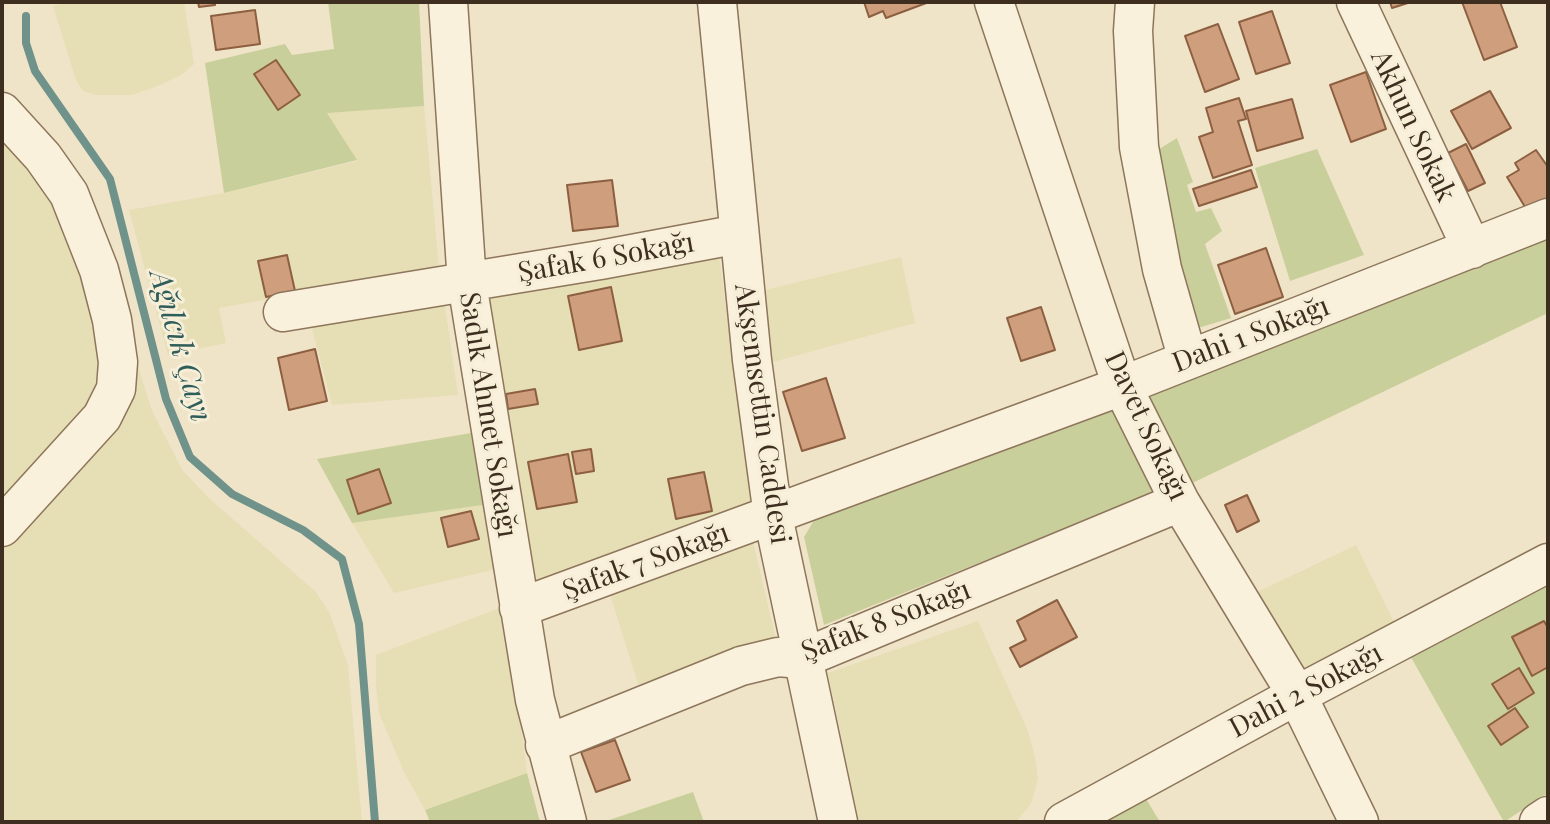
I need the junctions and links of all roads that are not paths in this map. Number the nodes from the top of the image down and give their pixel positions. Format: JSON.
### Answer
{"nodes":[{"id":1,"x":448,"y":2,"type":"edge"},
{"id":2,"x":717,"y":2,"type":"edge"},
{"id":3,"x":994,"y":2,"type":"edge"},
{"id":4,"x":1135,"y":2,"type":"edge"},
{"id":5,"x":1356,"y":2,"type":"edge"},
{"id":6,"x":2,"y":112,"type":"edge"},
{"id":7,"x":1548,"y":218,"type":"edge"},
{"id":8,"x":739,"y":234,"type":"junction"},
{"id":9,"x":1472,"y":249,"type":"junction"},
{"id":10,"x":467,"y":283,"type":"junction"},
{"id":11,"x":283,"y":312,"type":"dead end"},
{"id":12,"x":1188,"y":360,"type":"junction"},
{"id":13,"x":1122,"y":386,"type":"junction"},
{"id":14,"x":1180,"y":502,"type":"junction"},
{"id":15,"x":773,"y":516,"type":"junction"},
{"id":16,"x":2,"y":527,"type":"edge"},
{"id":17,"x":1548,"y":563,"type":"edge"},
{"id":18,"x":519,"y":608,"type":"junction"},
{"id":19,"x":801,"y":659,"type":"junction"},
{"id":20,"x":1297,"y":695,"type":"junction"},
{"id":21,"x":545,"y":745,"type":"junction"},
{"id":22,"x":1548,"y":816,"type":"edge"},
{"id":23,"x":567,"y":822,"type":"edge"},
{"id":24,"x":838,"y":822,"type":"edge"},
{"id":25,"x":1064,"y":822,"type":"edge"},
{"id":26,"x":1359,"y":822,"type":"edge"},
{"id":27,"x":1539,"y":822,"type":"edge"}],
"edges":[{"from":1,"to":10,"type":"street","name":"Sadık Ahmet Sokağı"},
{"from":2,"to":8,"type":"street","name":"Akşemsettin Caddesi"},
{"from":3,"to":13,"type":"street","name":"Davet Sokağı"},
{"from":4,"to":12,"type":"street"},
{"from":5,"to":9,"type":"street","name":"Akhun Sokak"},
{"from":6,"to":16,"type":"street"},
{"from":7,"to":9,"type":"street","name":"Dahi 1 Sokağı"},
{"from":8,"to":10,"type":"street","name":"Şafak 6 Sokağı"},
{"from":8,"to":15,"type":"street","name":"Akşemsettin Caddesi"},
{"from":9,"to":12,"type":"street","name":"Dahi 1 Sokağı"},
{"from":10,"to":11,"type":"street","name":"Şafak 6 Sokağı"},
{"from":10,"to":18,"type":"street","name":"Sadık Ahmet Sokağı"},
{"from":12,"to":13,"type":"street","name":"Dahi 1 Sokağı"},
{"from":13,"to":14,"type":"street","name":"Davet Sokağı"},
{"from":13,"to":15,"type":"street","name":"Dahi 1 Sokağı"},
{"from":14,"to":19,"type":"street","name":"Şafak 8 Sokağı"},
{"from":14,"to":20,"type":"street","name":"Davet Sokağı"},
{"from":15,"to":18,"type":"street","name":"Şafak 7 Sokağı"},
{"from":15,"to":19,"type":"street","name":"Akşemsettin Caddesi"},
{"from":17,"to":20,"type":"street","name":"Dahi 2 Sokağı"},
{"from":18,"to":21,"type":"street","name":"Sadık Ahmet Sokağı"},
{"from":19,"to":21,"type":"street","name":"Şafak 8 Sokağı"},
{"from":19,"to":24,"type":"street","name":"Akşemsettin Caddesi"},
{"from":20,"to":25,"type":"street","name":"Dahi 2 Sokağı"},
{"from":20,"to":26,"type":"street","name":"Davet Sokağı"},
{"from":21,"to":23,"type":"street","name":"Sadık Ahmet Sokağı"},
{"from":22,"to":27,"type":"street"}]}
